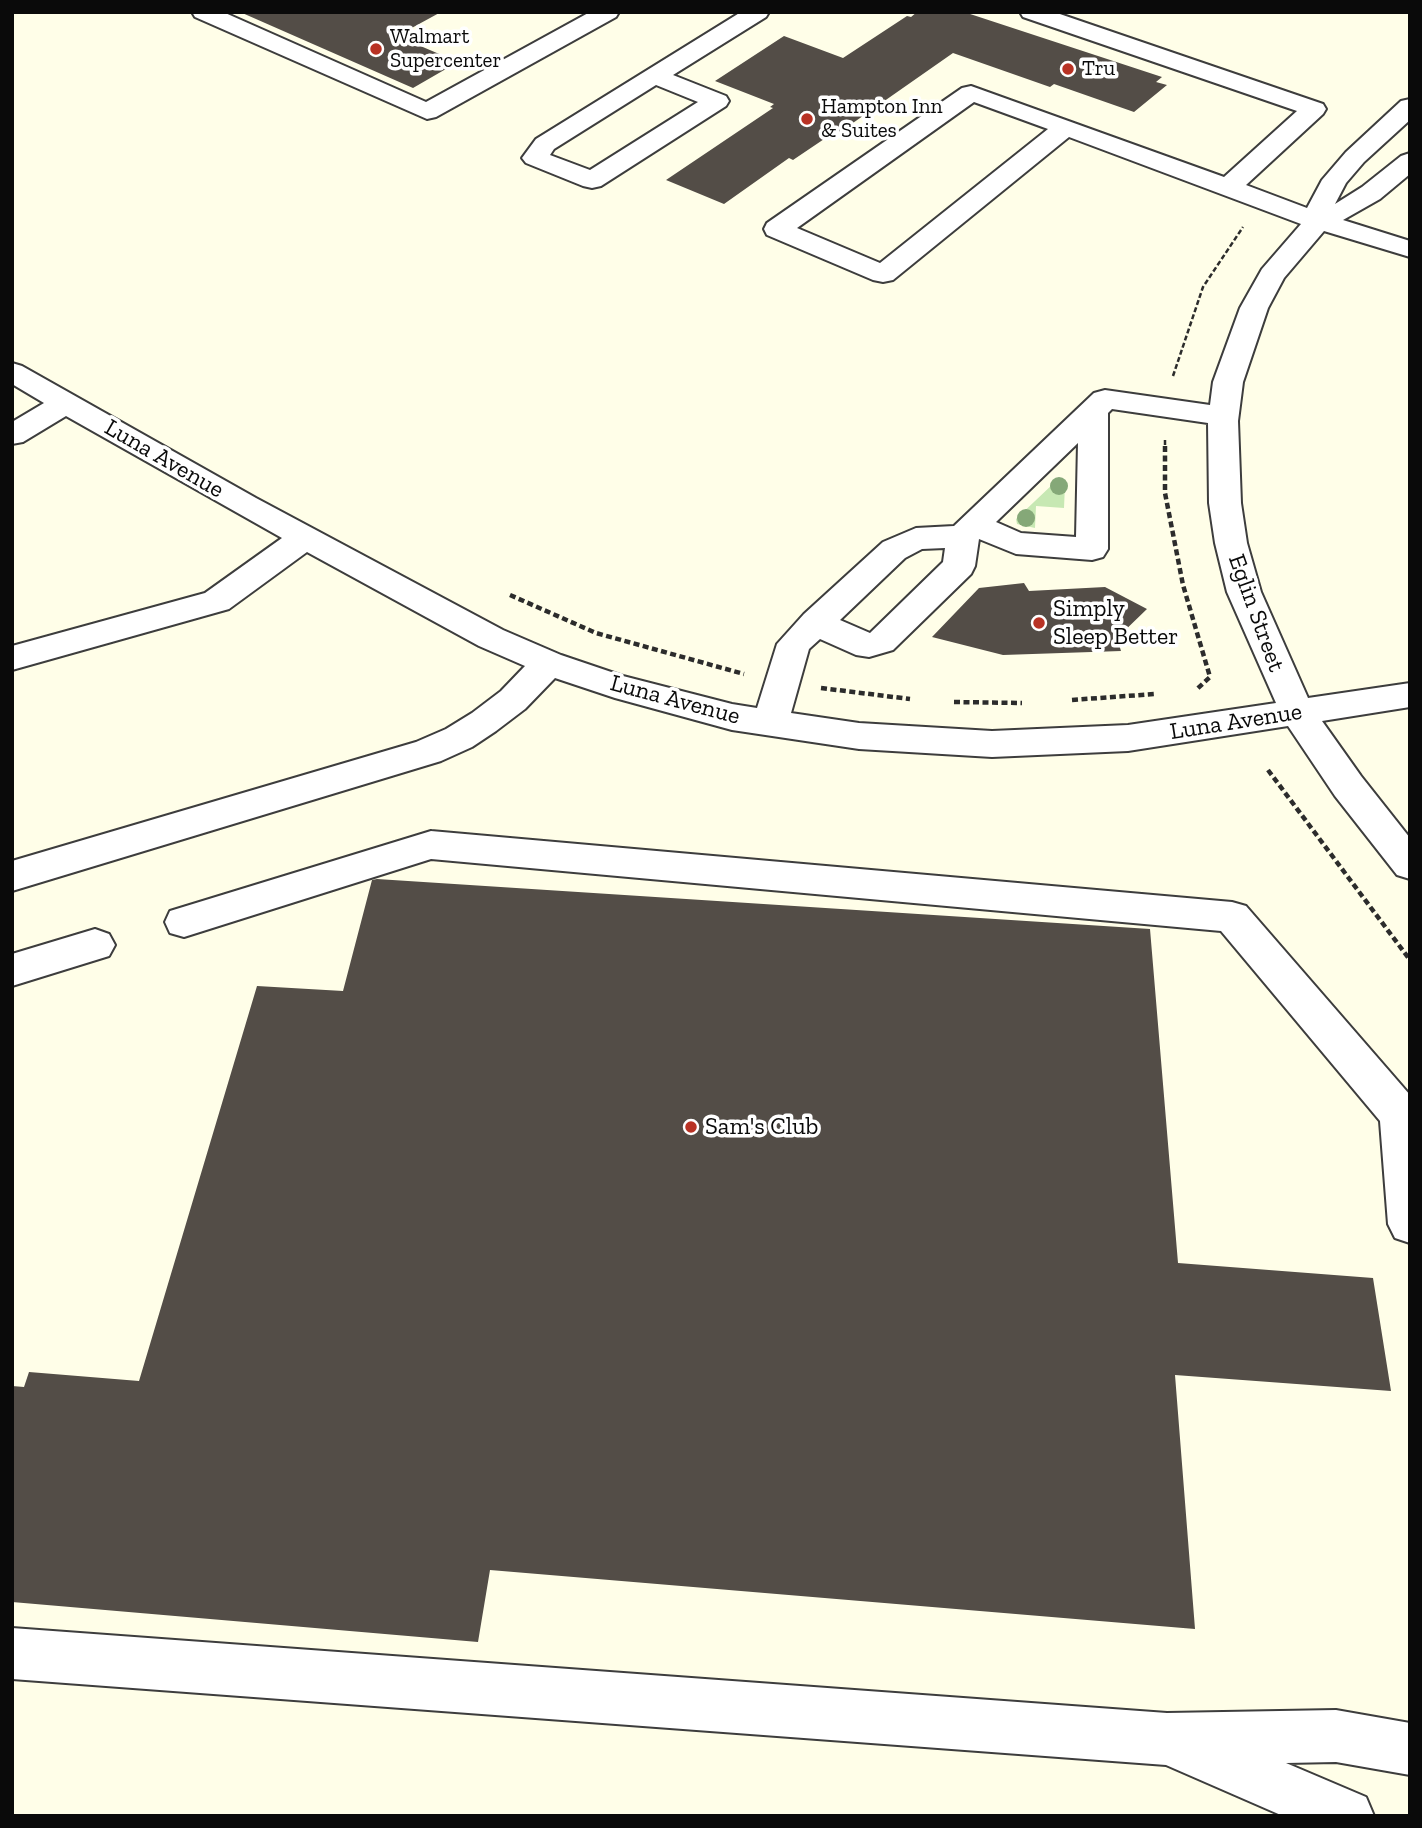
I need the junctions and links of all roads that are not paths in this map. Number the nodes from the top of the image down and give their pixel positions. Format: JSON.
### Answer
{"nodes":[{"id":1,"x":203,"y":12,"type":"edge"},
{"id":2,"x":608,"y":12,"type":"edge"},
{"id":3,"x":758,"y":12,"type":"edge"},
{"id":4,"x":1031,"y":12,"type":"edge"},
{"id":5,"x":654,"y":76,"type":"junction"},
{"id":6,"x":1410,"y":106,"type":"edge"},
{"id":7,"x":1066,"y":127,"type":"junction"},
{"id":8,"x":1410,"y":161,"type":"edge"},
{"id":9,"x":1230,"y":186,"type":"junction"},
{"id":10,"x":1318,"y":221,"type":"junction"},
{"id":11,"x":1408,"y":249,"type":"dead end"},
{"id":12,"x":12,"y":372,"type":"edge"},
{"id":13,"x":66,"y":403,"type":"junction"},
{"id":14,"x":1093,"y":411,"type":"junction"},
{"id":15,"x":1224,"y":416,"type":"junction"},
{"id":16,"x":12,"y":435,"type":"edge"},
{"id":17,"x":968,"y":531,"type":"junction"},
{"id":18,"x":304,"y":538,"type":"junction"},
{"id":19,"x":816,"y":622,"type":"junction"},
{"id":20,"x":12,"y":658,"type":"edge"},
{"id":21,"x":549,"y":663,"type":"junction"},
{"id":22,"x":1410,"y":695,"type":"edge"},
{"id":23,"x":1298,"y":713,"type":"junction"},
{"id":24,"x":771,"y":724,"type":"junction"},
{"id":25,"x":1410,"y":865,"type":"edge"},
{"id":26,"x":12,"y":876,"type":"edge"},
{"id":27,"x":184,"y":922,"type":"dead end"},
{"id":28,"x":95,"y":945,"type":"dead end"},
{"id":29,"x":12,"y":970,"type":"edge"},
{"id":30,"x":1410,"y":1224,"type":"edge"},
{"id":31,"x":12,"y":1653,"type":"edge"},
{"id":32,"x":1167,"y":1739,"type":"junction"},
{"id":33,"x":1410,"y":1749,"type":"edge"},
{"id":34,"x":1347,"y":1816,"type":"edge"}],
"edges":[{"from":1,"to":2,"type":"street"},
{"from":3,"to":5,"type":"street"},
{"from":4,"to":9,"type":"street"},
{"from":5,"to":5,"type":"street"},
{"from":6,"to":10,"type":"street","name":"Eglin Street"},
{"from":7,"to":7,"type":"street"},
{"from":7,"to":9,"type":"street"},
{"from":8,"to":10,"type":"street","name":"Eglin Street"},
{"from":9,"to":10,"type":"street"},
{"from":10,"to":11,"type":"street"},
{"from":10,"to":15,"type":"street","name":"Eglin Street"},
{"from":12,"to":13,"type":"street","name":"Luna Avenue"},
{"from":13,"to":16,"type":"street"},
{"from":13,"to":18,"type":"street","name":"Luna Avenue"},
{"from":14,"to":15,"type":"street"},
{"from":14,"to":17,"type":"street"},
{"from":14,"to":17,"type":"street"},
{"from":15,"to":23,"type":"street","name":"Eglin Street"},
{"from":17,"to":19,"type":"street"},
{"from":17,"to":19,"type":"street"},
{"from":18,"to":20,"type":"street"},
{"from":18,"to":21,"type":"street","name":"Luna Avenue"},
{"from":19,"to":24,"type":"street"},
{"from":21,"to":24,"type":"street","name":"Luna Avenue"},
{"from":21,"to":26,"type":"street"},
{"from":22,"to":23,"type":"street","name":"Luna Avenue"},
{"from":23,"to":24,"type":"street","name":"Luna Avenue"},
{"from":23,"to":25,"type":"street","name":"Eglin Street"},
{"from":27,"to":30,"type":"street"},
{"from":28,"to":29,"type":"street"},
{"from":31,"to":32,"type":"street"},
{"from":32,"to":33,"type":"street"},
{"from":32,"to":34,"type":"street"}]}
